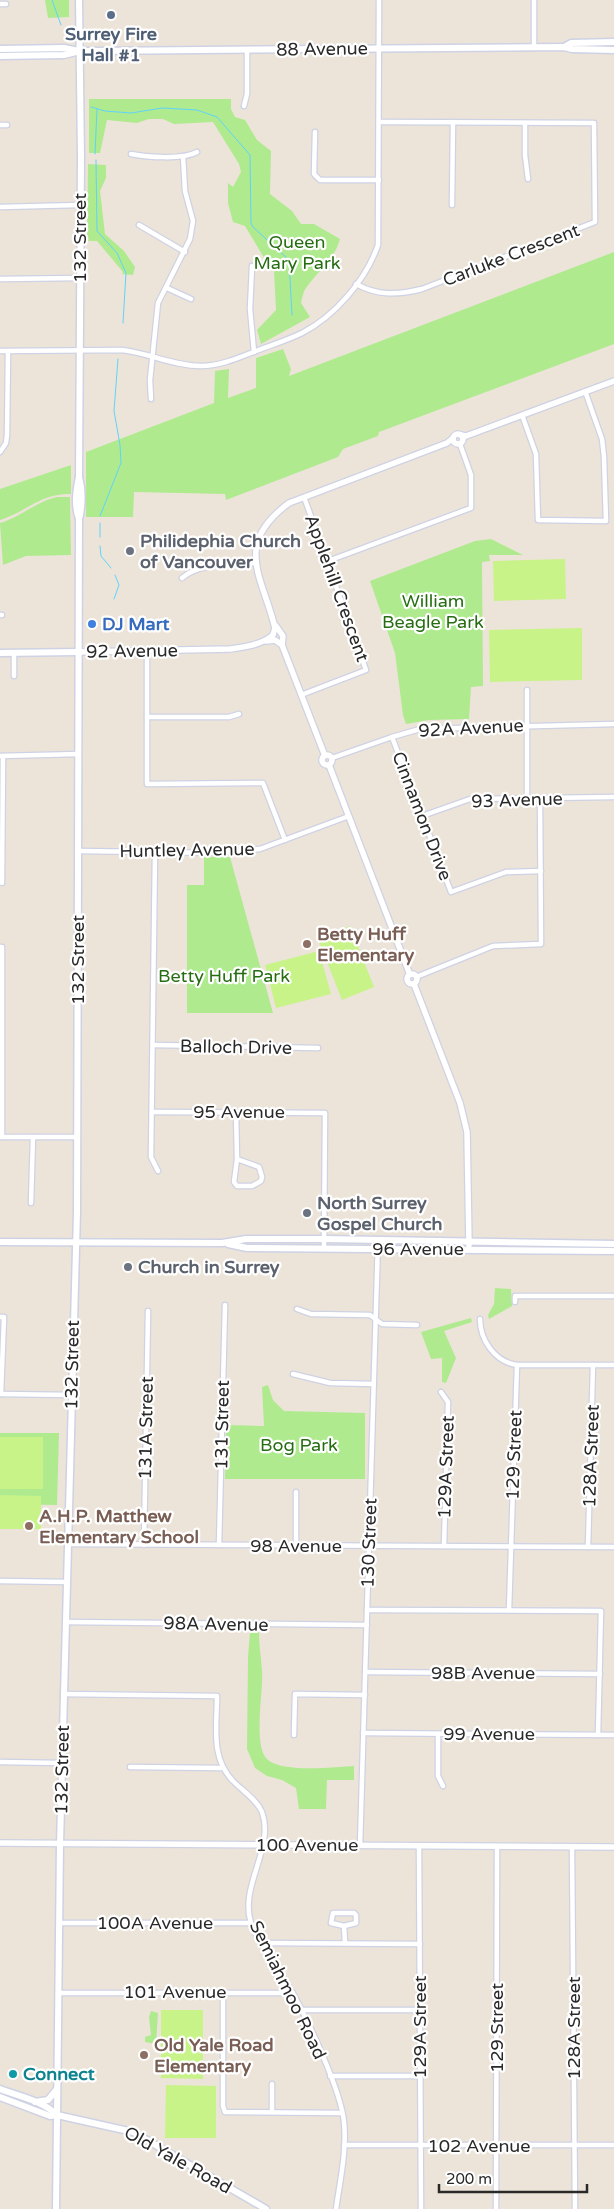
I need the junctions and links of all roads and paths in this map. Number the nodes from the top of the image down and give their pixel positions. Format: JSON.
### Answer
{"nodes":[{"id":1,"x":79,"y":0,"type":"edge"},
{"id":2,"x":379,"y":0,"type":"edge"},
{"id":3,"x":534,"y":0,"type":"edge"},
{"id":4,"x":0,"y":4,"type":"edge"},
{"id":5,"x":6,"y":4,"type":"dead end"},
{"id":6,"x":614,"y":42,"type":"edge"},
{"id":7,"x":534,"y":47,"type":"junction"},
{"id":8,"x":564,"y":47,"type":"junction"},
{"id":9,"x":0,"y":48,"type":"edge"},
{"id":10,"x":379,"y":49,"type":"junction"},
{"id":11,"x":247,"y":50,"type":"junction"},
{"id":12,"x":614,"y":50,"type":"edge"},
{"id":13,"x":80,"y":51,"type":"junction"},
{"id":14,"x":0,"y":56,"type":"edge"},
{"id":15,"x":244,"y":106,"type":"dead end"},
{"id":16,"x":379,"y":122,"type":"junction"},
{"id":17,"x":453,"y":122,"type":"junction"},
{"id":18,"x":525,"y":123,"type":"junction"},
{"id":19,"x":0,"y":125,"type":"edge"},
{"id":20,"x":7,"y":125,"type":"dead end"},
{"id":21,"x":315,"y":132,"type":"dead end"},
{"id":22,"x":197,"y":152,"type":"dead end"},
{"id":23,"x":131,"y":154,"type":"dead end"},
{"id":24,"x":183,"y":156,"type":"junction"},
{"id":25,"x":528,"y":179,"type":"dead end"},
{"id":26,"x":320,"y":180,"type":"junction"},
{"id":27,"x":379,"y":180,"type":"junction"},
{"id":28,"x":317,"y":187,"type":"dead end"},
{"id":29,"x":452,"y":205,"type":"dead end"},
{"id":30,"x":80,"y":206,"type":"junction"},
{"id":31,"x":0,"y":207,"type":"edge"},
{"id":32,"x":139,"y":225,"type":"dead end"},
{"id":33,"x":185,"y":252,"type":"junction"},
{"id":34,"x":252,"y":266,"type":"dead end"},
{"id":35,"x":80,"y":278,"type":"junction"},
{"id":36,"x":0,"y":279,"type":"edge"},
{"id":37,"x":356,"y":284,"type":"junction"},
{"id":38,"x":167,"y":288,"type":"junction"},
{"id":39,"x":191,"y":299,"type":"dead end"},
{"id":40,"x":80,"y":350,"type":"junction"},
{"id":41,"x":8,"y":351,"type":"junction"},
{"id":42,"x":0,"y":352,"type":"edge"},
{"id":43,"x":254,"y":352,"type":"junction"},
{"id":44,"x":152,"y":356,"type":"junction"},
{"id":45,"x":614,"y":381,"type":"edge"},
{"id":46,"x":585,"y":391,"type":"junction"},
{"id":47,"x":151,"y":399,"type":"dead end"},
{"id":48,"x":522,"y":415,"type":"junction"},
{"id":49,"x":458,"y":440,"type":"junction"},
{"id":50,"x":0,"y":452,"type":"edge"},
{"id":51,"x":304,"y":497,"type":"junction"},
{"id":52,"x":328,"y":561,"type":"junction"},
{"id":53,"x":255,"y":563,"type":"junction"},
{"id":54,"x":182,"y":578,"type":"dead end"},
{"id":55,"x":278,"y":638,"type":"junction"},
{"id":56,"x":147,"y":651,"type":"junction"},
{"id":57,"x":78,"y":652,"type":"junction"},
{"id":58,"x":0,"y":653,"type":"edge"},
{"id":59,"x":14,"y":653,"type":"junction"},
{"id":60,"x":14,"y":676,"type":"dead end"},
{"id":61,"x":527,"y":690,"type":"dead end"},
{"id":62,"x":302,"y":695,"type":"junction"},
{"id":63,"x":239,"y":714,"type":"dead end"},
{"id":64,"x":147,"y":717,"type":"junction"},
{"id":65,"x":614,"y":724,"type":"edge"},
{"id":66,"x":527,"y":725,"type":"junction"},
{"id":67,"x":392,"y":737,"type":"junction"},
{"id":68,"x":79,"y":754,"type":"junction"},
{"id":69,"x":1,"y":756,"type":"edge"},
{"id":70,"x":325,"y":756,"type":"junction"},
{"id":71,"x":332,"y":758,"type":"junction"},
{"id":72,"x":329,"y":765,"type":"junction"},
{"id":73,"x":614,"y":797,"type":"edge"},
{"id":74,"x":540,"y":798,"type":"junction"},
{"id":75,"x":527,"y":799,"type":"junction"},
{"id":76,"x":348,"y":816,"type":"junction"},
{"id":77,"x":422,"y":816,"type":"junction"},
{"id":78,"x":286,"y":840,"type":"junction"},
{"id":79,"x":79,"y":851,"type":"junction"},
{"id":80,"x":155,"y":852,"type":"junction"},
{"id":81,"x":541,"y":871,"type":"junction"},
{"id":82,"x":2,"y":883,"type":"dead end"},
{"id":83,"x":1,"y":947,"type":"edge"},
{"id":84,"x":413,"y":976,"type":"junction"},
{"id":85,"x":1,"y":1011,"type":"edge"},
{"id":86,"x":153,"y":1046,"type":"junction"},
{"id":87,"x":318,"y":1048,"type":"dead end"},
{"id":88,"x":1,"y":1076,"type":"edge"},
{"id":89,"x":152,"y":1112,"type":"junction"},
{"id":90,"x":236,"y":1112,"type":"junction"},
{"id":91,"x":1,"y":1137,"type":"edge"},
{"id":92,"x":33,"y":1137,"type":"junction"},
{"id":93,"x":77,"y":1137,"type":"junction"},
{"id":94,"x":237,"y":1159,"type":"junction"},
{"id":95,"x":158,"y":1171,"type":"dead end"},
{"id":96,"x":31,"y":1203,"type":"dead end"},
{"id":97,"x":324,"y":1239,"type":"junction"},
{"id":98,"x":378,"y":1240,"type":"junction"},
{"id":99,"x":0,"y":1242,"type":"edge"},
{"id":100,"x":469,"y":1242,"type":"junction"},
{"id":101,"x":76,"y":1243,"type":"junction"},
{"id":102,"x":222,"y":1243,"type":"junction"},
{"id":103,"x":556,"y":1243,"type":"junction"},
{"id":104,"x":584,"y":1244,"type":"junction"},
{"id":105,"x":614,"y":1244,"type":"edge"},
{"id":106,"x":324,"y":1249,"type":"junction"},
{"id":107,"x":378,"y":1249,"type":"junction"},
{"id":108,"x":469,"y":1250,"type":"junction"},
{"id":109,"x":545,"y":1251,"type":"junction"},
{"id":110,"x":569,"y":1251,"type":"junction"},
{"id":111,"x":614,"y":1251,"type":"edge"},
{"id":112,"x":614,"y":1296,"type":"edge"},
{"id":113,"x":515,"y":1302,"type":"dead end"},
{"id":114,"x":225,"y":1306,"type":"dead end"},
{"id":115,"x":297,"y":1309,"type":"dead end"},
{"id":116,"x":148,"y":1311,"type":"dead end"},
{"id":117,"x":0,"y":1317,"type":"edge"},
{"id":118,"x":480,"y":1319,"type":"dead end"},
{"id":119,"x":376,"y":1320,"type":"junction"},
{"id":120,"x":417,"y":1325,"type":"dead end"},
{"id":121,"x":614,"y":1364,"type":"edge"},
{"id":122,"x":516,"y":1365,"type":"junction"},
{"id":123,"x":593,"y":1365,"type":"junction"},
{"id":124,"x":292,"y":1374,"type":"dead end"},
{"id":125,"x":374,"y":1384,"type":"junction"},
{"id":126,"x":441,"y":1392,"type":"dead end"},
{"id":127,"x":1,"y":1394,"type":"edge"},
{"id":128,"x":72,"y":1395,"type":"junction"},
{"id":129,"x":296,"y":1492,"type":"dead end"},
{"id":130,"x":68,"y":1544,"type":"junction"},
{"id":131,"x":144,"y":1545,"type":"junction"},
{"id":132,"x":219,"y":1545,"type":"junction"},
{"id":133,"x":296,"y":1546,"type":"junction"},
{"id":134,"x":369,"y":1546,"type":"junction"},
{"id":135,"x":444,"y":1546,"type":"junction"},
{"id":136,"x":510,"y":1546,"type":"junction"},
{"id":137,"x":588,"y":1547,"type":"junction"},
{"id":138,"x":614,"y":1547,"type":"edge"},
{"id":139,"x":0,"y":1581,"type":"edge"},
{"id":140,"x":67,"y":1582,"type":"junction"},
{"id":141,"x":367,"y":1610,"type":"junction"},
{"id":142,"x":509,"y":1610,"type":"junction"},
{"id":143,"x":66,"y":1622,"type":"junction"},
{"id":144,"x":367,"y":1625,"type":"junction"},
{"id":145,"x":365,"y":1672,"type":"junction"},
{"id":146,"x":600,"y":1674,"type":"junction"},
{"id":147,"x":64,"y":1694,"type":"junction"},
{"id":148,"x":365,"y":1696,"type":"junction"},
{"id":149,"x":364,"y":1733,"type":"junction"},
{"id":150,"x":438,"y":1734,"type":"junction"},
{"id":151,"x":294,"y":1735,"type":"dead end"},
{"id":152,"x":598,"y":1735,"type":"junction"},
{"id":153,"x":614,"y":1735,"type":"edge"},
{"id":154,"x":0,"y":1762,"type":"edge"},
{"id":155,"x":62,"y":1762,"type":"junction"},
{"id":156,"x":130,"y":1768,"type":"dead end"},
{"id":157,"x":222,"y":1768,"type":"junction"},
{"id":158,"x":443,"y":1786,"type":"dead end"},
{"id":159,"x":0,"y":1842,"type":"edge"},
{"id":160,"x":60,"y":1844,"type":"junction"},
{"id":161,"x":264,"y":1845,"type":"junction"},
{"id":162,"x":360,"y":1846,"type":"junction"},
{"id":163,"x":419,"y":1846,"type":"junction"},
{"id":164,"x":498,"y":1846,"type":"junction"},
{"id":165,"x":572,"y":1847,"type":"junction"},
{"id":166,"x":614,"y":1847,"type":"edge"},
{"id":167,"x":59,"y":1923,"type":"junction"},
{"id":168,"x":251,"y":1923,"type":"junction"},
{"id":169,"x":344,"y":1926,"type":"junction"},
{"id":170,"x":262,"y":1943,"type":"junction"},
{"id":171,"x":344,"y":1943,"type":"junction"},
{"id":172,"x":420,"y":1944,"type":"junction"},
{"id":173,"x":58,"y":1993,"type":"junction"},
{"id":174,"x":223,"y":1993,"type":"junction"},
{"id":175,"x":292,"y":1993,"type":"junction"},
{"id":176,"x":301,"y":2010,"type":"junction"},
{"id":177,"x":420,"y":2010,"type":"junction"},
{"id":178,"x":330,"y":2076,"type":"junction"},
{"id":179,"x":420,"y":2076,"type":"junction"},
{"id":180,"x":272,"y":2084,"type":"dead end"},
{"id":181,"x":0,"y":2089,"type":"edge"},
{"id":182,"x":56,"y":2089,"type":"junction"},
{"id":183,"x":0,"y":2097,"type":"edge"},
{"id":184,"x":34,"y":2102,"type":"junction"},
{"id":185,"x":272,"y":2112,"type":"junction"},
{"id":186,"x":342,"y":2113,"type":"junction"},
{"id":187,"x":57,"y":2115,"type":"junction"},
{"id":188,"x":344,"y":2145,"type":"junction"},
{"id":189,"x":614,"y":2145,"type":"edge"},
{"id":190,"x":420,"y":2146,"type":"junction"},
{"id":191,"x":497,"y":2146,"type":"junction"},
{"id":192,"x":575,"y":2146,"type":"junction"},
{"id":193,"x":56,"y":2209,"type":"edge"},
{"id":194,"x":266,"y":2209,"type":"edge"},
{"id":195,"x":336,"y":2209,"type":"edge"},
{"id":196,"x":420,"y":2209,"type":"edge"},
{"id":197,"x":496,"y":2209,"type":"edge"},
{"id":198,"x":575,"y":2209,"type":"edge"}],
"edges":[{"from":1,"to":13,"type":"main road","name":"132 Street"},
{"from":2,"to":10,"type":"street"},
{"from":3,"to":7,"type":"street"},
{"from":4,"to":5,"type":"street"},
{"from":6,"to":8,"type":"main road","name":"88 Avenue"},
{"from":7,"to":8,"type":"main road","name":"88 Avenue"},
{"from":7,"to":10,"type":"main road","name":"88 Avenue"},
{"from":8,"to":12,"type":"main road","name":"88 Avenue"},
{"from":9,"to":13,"type":"main road","name":"88 Avenue"},
{"from":10,"to":11,"type":"main road","name":"88 Avenue"},
{"from":10,"to":16,"type":"street"},
{"from":11,"to":13,"type":"main road","name":"88 Avenue"},
{"from":11,"to":15,"type":"street"},
{"from":13,"to":14,"type":"main road","name":"88 Avenue"},
{"from":13,"to":30,"type":"main road","name":"132 Street"},
{"from":16,"to":17,"type":"street","name":"Carluke Crescent"},
{"from":16,"to":27,"type":"street"},
{"from":17,"to":18,"type":"street","name":"Carluke Crescent"},
{"from":17,"to":29,"type":"street"},
{"from":18,"to":25,"type":"street"},
{"from":18,"to":37,"type":"street","name":"Carluke Crescent"},
{"from":19,"to":20,"type":"street"},
{"from":21,"to":26,"type":"street"},
{"from":22,"to":24,"type":"street"},
{"from":23,"to":24,"type":"street"},
{"from":24,"to":33,"type":"street"},
{"from":26,"to":27,"type":"street"},
{"from":26,"to":28,"type":"street"},
{"from":27,"to":37,"type":"street"},
{"from":30,"to":31,"type":"street"},
{"from":30,"to":35,"type":"main road","name":"132 Street"},
{"from":32,"to":33,"type":"street"},
{"from":33,"to":38,"type":"street"},
{"from":34,"to":43,"type":"street"},
{"from":35,"to":36,"type":"street"},
{"from":35,"to":40,"type":"main road","name":"132 Street"},
{"from":37,"to":43,"type":"street"},
{"from":38,"to":39,"type":"street"},
{"from":38,"to":44,"type":"street"},
{"from":40,"to":41,"type":"street"},
{"from":40,"to":44,"type":"street"},
{"from":40,"to":57,"type":"main road","name":"132 Street"},
{"from":41,"to":42,"type":"street"},
{"from":41,"to":50,"type":"street"},
{"from":43,"to":44,"type":"street"},
{"from":44,"to":47,"type":"street"},
{"from":45,"to":46,"type":"street"},
{"from":46,"to":48,"type":"street"},
{"from":46,"to":48,"type":"street"},
{"from":48,"to":49,"type":"street"},
{"from":49,"to":51,"type":"street"},
{"from":49,"to":52,"type":"street"},
{"from":51,"to":52,"type":"street","name":"Applehill Crescent"},
{"from":51,"to":53,"type":"street"},
{"from":52,"to":62,"type":"street","name":"Applehill Crescent"},
{"from":53,"to":54,"type":"street"},
{"from":53,"to":55,"type":"street"},
{"from":55,"to":56,"type":"street","name":"92 Avenue"},
{"from":55,"to":62,"type":"street"},
{"from":56,"to":57,"type":"street","name":"92 Avenue"},
{"from":56,"to":64,"type":"street"},
{"from":57,"to":59,"type":"main road","name":"92 Avenue"},
{"from":57,"to":68,"type":"main road","name":"132 Street"},
{"from":58,"to":59,"type":"main road","name":"92 Avenue"},
{"from":59,"to":60,"type":"street"},
{"from":61,"to":66,"type":"street"},
{"from":62,"to":70,"type":"street"},
{"from":63,"to":64,"type":"street"},
{"from":64,"to":78,"type":"street"},
{"from":65,"to":66,"type":"street","name":"92A Avenue"},
{"from":66,"to":67,"type":"street","name":"92A Avenue"},
{"from":66,"to":75,"type":"street"},
{"from":67,"to":71,"type":"street","name":"92A Avenue"},
{"from":67,"to":77,"type":"street","name":"Cinnamon Drive"},
{"from":68,"to":69,"type":"street"},
{"from":68,"to":79,"type":"main road","name":"132 Street"},
{"from":69,"to":82,"type":"street"},
{"from":70,"to":71,"type":"street"},
{"from":70,"to":72,"type":"street"},
{"from":71,"to":72,"type":"street"},
{"from":72,"to":76,"type":"street"},
{"from":73,"to":74,"type":"street","name":"93 Avenue"},
{"from":74,"to":75,"type":"street","name":"93 Avenue"},
{"from":74,"to":81,"type":"street"},
{"from":75,"to":77,"type":"street","name":"93 Avenue"},
{"from":76,"to":78,"type":"street","name":"Huntley Avenue"},
{"from":76,"to":84,"type":"street"},
{"from":77,"to":81,"type":"street","name":"Cinnamon Drive"},
{"from":78,"to":80,"type":"street","name":"Huntley Avenue"},
{"from":79,"to":80,"type":"street","name":"Huntley Avenue"},
{"from":79,"to":93,"type":"main road","name":"132 Street"},
{"from":80,"to":86,"type":"street"},
{"from":81,"to":84,"type":"street"},
{"from":83,"to":85,"type":"street"},
{"from":84,"to":100,"type":"street"},
{"from":85,"to":88,"type":"street"},
{"from":86,"to":87,"type":"street","name":"Balloch Drive"},
{"from":86,"to":89,"type":"street"},
{"from":88,"to":91,"type":"street"},
{"from":89,"to":90,"type":"street","name":"95 Avenue"},
{"from":89,"to":95,"type":"street"},
{"from":90,"to":94,"type":"street"},
{"from":90,"to":97,"type":"street","name":"95 Avenue"},
{"from":91,"to":92,"type":"street"},
{"from":92,"to":93,"type":"street"},
{"from":92,"to":96,"type":"street"},
{"from":93,"to":101,"type":"main road","name":"132 Street"},
{"from":94,"to":94,"type":"street"},
{"from":97,"to":98,"type":"main road","name":"96 Avenue"},
{"from":97,"to":102,"type":"main road","name":"96 Avenue"},
{"from":97,"to":106,"type":"street"},
{"from":98,"to":100,"type":"main road","name":"96 Avenue"},
{"from":98,"to":107,"type":"street","name":"130 Street"},
{"from":99,"to":101,"type":"main road","name":"96 Avenue"},
{"from":100,"to":103,"type":"main road","name":"96 Avenue"},
{"from":100,"to":108,"type":"street"},
{"from":101,"to":102,"type":"main road","name":"96 Avenue"},
{"from":101,"to":128,"type":"main road","name":"132 Street"},
{"from":102,"to":106,"type":"main road","name":"96 Avenue"},
{"from":103,"to":104,"type":"main road","name":"96 Avenue"},
{"from":103,"to":109,"type":"main road"},
{"from":104,"to":105,"type":"main road","name":"96 Avenue"},
{"from":104,"to":110,"type":"main road"},
{"from":106,"to":107,"type":"main road","name":"96 Avenue"},
{"from":107,"to":108,"type":"main road","name":"96 Avenue"},
{"from":107,"to":119,"type":"street","name":"130 Street"},
{"from":108,"to":109,"type":"main road","name":"96 Avenue"},
{"from":109,"to":110,"type":"main road","name":"96 Avenue"},
{"from":110,"to":111,"type":"main road","name":"96 Avenue"},
{"from":112,"to":113,"type":"street"},
{"from":114,"to":132,"type":"street","name":"131 Street"},
{"from":115,"to":119,"type":"street"},
{"from":116,"to":131,"type":"street","name":"131A Street"},
{"from":117,"to":127,"type":"street"},
{"from":118,"to":122,"type":"street"},
{"from":119,"to":120,"type":"street"},
{"from":119,"to":125,"type":"street","name":"130 Street"},
{"from":121,"to":123,"type":"street"},
{"from":122,"to":123,"type":"street"},
{"from":122,"to":136,"type":"street","name":"129 Street"},
{"from":123,"to":137,"type":"street","name":"128A Street"},
{"from":124,"to":125,"type":"street"},
{"from":125,"to":134,"type":"street","name":"130 Street"},
{"from":126,"to":135,"type":"street","name":"129A Street"},
{"from":127,"to":128,"type":"street"},
{"from":128,"to":130,"type":"main road","name":"132 Street"},
{"from":129,"to":133,"type":"street"},
{"from":130,"to":131,"type":"street","name":"98 Avenue"},
{"from":130,"to":140,"type":"main road","name":"132 Street"},
{"from":131,"to":132,"type":"street","name":"98 Avenue"},
{"from":132,"to":133,"type":"street","name":"98 Avenue"},
{"from":133,"to":134,"type":"street","name":"98 Avenue"},
{"from":134,"to":135,"type":"street","name":"98 Avenue"},
{"from":134,"to":141,"type":"street","name":"130 Street"},
{"from":135,"to":136,"type":"street","name":"98 Avenue"},
{"from":136,"to":137,"type":"street","name":"98 Avenue"},
{"from":136,"to":142,"type":"street","name":"129 Street"},
{"from":137,"to":138,"type":"street","name":"98 Avenue"},
{"from":139,"to":140,"type":"street"},
{"from":140,"to":143,"type":"main road","name":"132 Street"},
{"from":141,"to":142,"type":"street"},
{"from":141,"to":144,"type":"street","name":"130 Street"},
{"from":142,"to":146,"type":"street"},
{"from":143,"to":144,"type":"street","name":"98A Avenue"},
{"from":143,"to":147,"type":"main road","name":"132 Street"},
{"from":144,"to":145,"type":"street","name":"130 Street"},
{"from":145,"to":146,"type":"street","name":"98B Avenue"},
{"from":145,"to":148,"type":"street","name":"130 Street"},
{"from":146,"to":152,"type":"street"},
{"from":147,"to":155,"type":"main road","name":"132 Street"},
{"from":147,"to":157,"type":"street"},
{"from":148,"to":149,"type":"street","name":"130 Street"},
{"from":148,"to":151,"type":"street"},
{"from":149,"to":150,"type":"street","name":"99 Avenue"},
{"from":149,"to":162,"type":"street","name":"130 Street"},
{"from":150,"to":152,"type":"street","name":"99 Avenue"},
{"from":150,"to":158,"type":"street"},
{"from":152,"to":153,"type":"street","name":"99 Avenue"},
{"from":154,"to":155,"type":"street"},
{"from":155,"to":160,"type":"main road","name":"132 Street"},
{"from":156,"to":157,"type":"street"},
{"from":157,"to":161,"type":"street","name":"Semiahmoo Road"},
{"from":159,"to":160,"type":"street","name":"100 Avenue"},
{"from":160,"to":161,"type":"street","name":"100 Avenue"},
{"from":160,"to":167,"type":"main road","name":"132 Street"},
{"from":161,"to":162,"type":"street","name":"100 Avenue"},
{"from":161,"to":168,"type":"street","name":"Semiahmoo Road"},
{"from":162,"to":163,"type":"street","name":"100 Avenue"},
{"from":163,"to":164,"type":"street","name":"100 Avenue"},
{"from":163,"to":172,"type":"street","name":"129A Street"},
{"from":164,"to":165,"type":"street","name":"100 Avenue"},
{"from":164,"to":191,"type":"street","name":"129 Street"},
{"from":165,"to":166,"type":"street","name":"100 Avenue"},
{"from":165,"to":192,"type":"street","name":"128A Street"},
{"from":167,"to":168,"type":"street","name":"100A Avenue"},
{"from":167,"to":173,"type":"main road","name":"132 Street"},
{"from":168,"to":170,"type":"street","name":"Semiahmoo Road"},
{"from":169,"to":169,"type":"street"},
{"from":169,"to":171,"type":"street"},
{"from":170,"to":171,"type":"street"},
{"from":170,"to":175,"type":"street","name":"Semiahmoo Road"},
{"from":171,"to":172,"type":"street"},
{"from":172,"to":177,"type":"street","name":"129A Street"},
{"from":173,"to":174,"type":"street","name":"101 Avenue"},
{"from":173,"to":182,"type":"main road","name":"132 Street"},
{"from":174,"to":175,"type":"street","name":"101 Avenue"},
{"from":174,"to":185,"type":"street"},
{"from":175,"to":176,"type":"street","name":"Semiahmoo Road"},
{"from":176,"to":177,"type":"street"},
{"from":176,"to":178,"type":"street","name":"Semiahmoo Road"},
{"from":177,"to":179,"type":"street","name":"129A Street"},
{"from":178,"to":179,"type":"street"},
{"from":178,"to":186,"type":"street","name":"Semiahmoo Road"},
{"from":179,"to":190,"type":"street","name":"129A Street"},
{"from":180,"to":185,"type":"street"},
{"from":181,"to":184,"type":"main road","name":"Old Yale Road"},
{"from":182,"to":184,"type":"main road"},
{"from":182,"to":187,"type":"main road","name":"132 Street"},
{"from":183,"to":187,"type":"main road","name":"Old Yale Road"},
{"from":184,"to":187,"type":"main road","name":"Old Yale Road"},
{"from":185,"to":186,"type":"street"},
{"from":186,"to":188,"type":"street","name":"Semiahmoo Road"},
{"from":187,"to":193,"type":"main road","name":"132 Street"},
{"from":187,"to":194,"type":"main road","name":"Old Yale Road"},
{"from":188,"to":190,"type":"street","name":"102 Avenue"},
{"from":188,"to":195,"type":"street","name":"Semiahmoo Road"},
{"from":189,"to":192,"type":"street","name":"102 Avenue"},
{"from":190,"to":191,"type":"street","name":"102 Avenue"},
{"from":190,"to":196,"type":"street","name":"129A Street"},
{"from":191,"to":192,"type":"street","name":"102 Avenue"},
{"from":191,"to":197,"type":"street","name":"129 Street"},
{"from":192,"to":198,"type":"street","name":"128A Street"}]}
